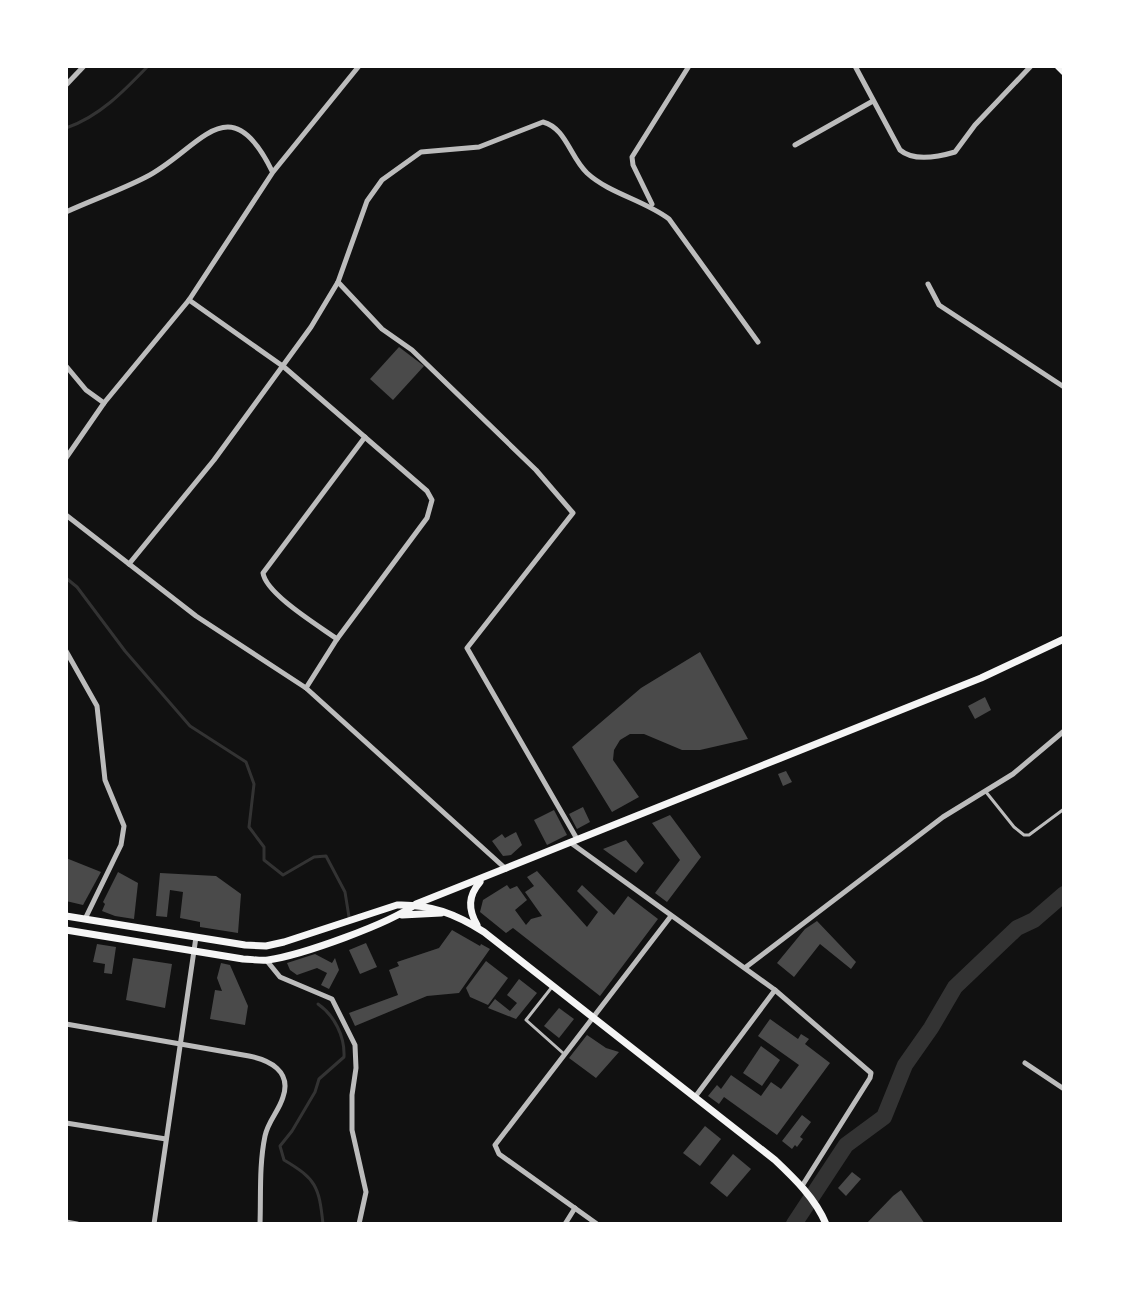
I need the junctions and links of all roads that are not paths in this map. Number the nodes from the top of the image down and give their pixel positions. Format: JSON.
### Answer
{"nodes":[{"id":1,"x":84,"y":66,"type":"edge"},
{"id":2,"x":359,"y":66,"type":"edge"},
{"id":3,"x":689,"y":66,"type":"edge"},
{"id":4,"x":855,"y":66,"type":"edge"},
{"id":5,"x":1031,"y":66,"type":"edge"},
{"id":6,"x":1058,"y":66,"type":"edge"},
{"id":7,"x":1064,"y":72,"type":"edge"},
{"id":8,"x":66,"y":85,"type":"edge"},
{"id":9,"x":873,"y":101,"type":"junction"},
{"id":10,"x":795,"y":145,"type":"dead end"},
{"id":11,"x":273,"y":172,"type":"junction"},
{"id":12,"x":653,"y":207,"type":"junction"},
{"id":13,"x":66,"y":212,"type":"edge"},
{"id":14,"x":338,"y":282,"type":"junction"},
{"id":15,"x":928,"y":284,"type":"dead end"},
{"id":16,"x":189,"y":300,"type":"junction"},
{"id":17,"x":758,"y":342,"type":"dead end"},
{"id":18,"x":66,"y":366,"type":"edge"},
{"id":19,"x":284,"y":367,"type":"junction"},
{"id":20,"x":1064,"y":387,"type":"edge"},
{"id":21,"x":104,"y":403,"type":"junction"},
{"id":22,"x":365,"y":437,"type":"junction"},
{"id":23,"x":66,"y":458,"type":"edge"},
{"id":24,"x":66,"y":515,"type":"edge"},
{"id":25,"x":129,"y":564,"type":"junction"},
{"id":26,"x":337,"y":639,"type":"junction"},
{"id":27,"x":1064,"y":639,"type":"edge"},
{"id":28,"x":66,"y":651,"type":"edge"},
{"id":29,"x":306,"y":688,"type":"junction"},
{"id":30,"x":1064,"y":731,"type":"edge"},
{"id":31,"x":986,"y":792,"type":"junction"},
{"id":32,"x":1064,"y":809,"type":"edge"},
{"id":33,"x":574,"y":842,"type":"junction"},
{"id":34,"x":507,"y":869,"type":"junction"},
{"id":35,"x":481,"y":880,"type":"junction"},
{"id":36,"x":416,"y":904,"type":"junction"},
{"id":37,"x":452,"y":913,"type":"junction"},
{"id":38,"x":401,"y":915,"type":"junction"},
{"id":39,"x":66,"y":916,"type":"edge"},
{"id":40,"x":671,"y":916,"type":"junction"},
{"id":41,"x":85,"y":919,"type":"junction"},
{"id":42,"x":66,"y":930,"type":"edge"},
{"id":43,"x":484,"y":932,"type":"junction"},
{"id":44,"x":196,"y":937,"type":"junction"},
{"id":45,"x":194,"y":951,"type":"junction"},
{"id":46,"x":266,"y":960,"type":"junction"},
{"id":47,"x":746,"y":967,"type":"junction"},
{"id":48,"x":552,"y":987,"type":"junction"},
{"id":49,"x":775,"y":990,"type":"junction"},
{"id":50,"x":591,"y":1017,"type":"junction"},
{"id":51,"x":66,"y":1024,"type":"edge"},
{"id":52,"x":181,"y":1043,"type":"junction"},
{"id":53,"x":564,"y":1054,"type":"junction"},
{"id":54,"x":1025,"y":1063,"type":"dead end"},
{"id":55,"x":1064,"y":1089,"type":"edge"},
{"id":56,"x":695,"y":1097,"type":"junction"},
{"id":57,"x":66,"y":1123,"type":"edge"},
{"id":58,"x":166,"y":1139,"type":"junction"},
{"id":59,"x":804,"y":1190,"type":"junction"},
{"id":60,"x":575,"y":1208,"type":"junction"},
{"id":61,"x":66,"y":1222,"type":"edge"},
{"id":62,"x":77,"y":1224,"type":"edge"},
{"id":63,"x":154,"y":1224,"type":"edge"},
{"id":64,"x":260,"y":1224,"type":"edge"},
{"id":65,"x":359,"y":1224,"type":"edge"},
{"id":66,"x":565,"y":1224,"type":"edge"},
{"id":67,"x":597,"y":1224,"type":"edge"},
{"id":68,"x":826,"y":1224,"type":"edge"}],
"edges":[{"from":1,"to":8,"type":"street"},
{"from":2,"to":11,"type":"street"},
{"from":3,"to":12,"type":"street"},
{"from":4,"to":9,"type":"street"},
{"from":5,"to":9,"type":"street"},
{"from":6,"to":7,"type":"main road"},
{"from":9,"to":10,"type":"street"},
{"from":11,"to":13,"type":"street"},
{"from":11,"to":16,"type":"street"},
{"from":12,"to":14,"type":"street"},
{"from":12,"to":17,"type":"street"},
{"from":14,"to":19,"type":"street"},
{"from":14,"to":33,"type":"street"},
{"from":15,"to":20,"type":"street"},
{"from":16,"to":19,"type":"street"},
{"from":16,"to":21,"type":"street"},
{"from":18,"to":21,"type":"street"},
{"from":19,"to":22,"type":"street"},
{"from":19,"to":25,"type":"street"},
{"from":21,"to":23,"type":"street"},
{"from":22,"to":26,"type":"street"},
{"from":22,"to":26,"type":"street"},
{"from":24,"to":25,"type":"street"},
{"from":25,"to":29,"type":"street"},
{"from":26,"to":29,"type":"street"},
{"from":27,"to":33,"type":"main road"},
{"from":28,"to":41,"type":"street"},
{"from":29,"to":34,"type":"street"},
{"from":30,"to":31,"type":"street"},
{"from":31,"to":32,"type":"lane"},
{"from":31,"to":47,"type":"street"},
{"from":33,"to":34,"type":"main road"},
{"from":33,"to":40,"type":"street"},
{"from":34,"to":35,"type":"main road"},
{"from":35,"to":36,"type":"main road"},
{"from":35,"to":43,"type":"main road"},
{"from":36,"to":37,"type":"main road"},
{"from":36,"to":38,"type":"main road"},
{"from":36,"to":44,"type":"main road"},
{"from":37,"to":38,"type":"main road"},
{"from":37,"to":43,"type":"main road"},
{"from":38,"to":46,"type":"main road"},
{"from":39,"to":41,"type":"main road"},
{"from":40,"to":47,"type":"street"},
{"from":40,"to":50,"type":"street"},
{"from":41,"to":44,"type":"main road"},
{"from":42,"to":45,"type":"main road"},
{"from":43,"to":48,"type":"main road"},
{"from":44,"to":45,"type":"street"},
{"from":45,"to":46,"type":"main road"},
{"from":45,"to":52,"type":"street"},
{"from":46,"to":65,"type":"street"},
{"from":47,"to":49,"type":"street"},
{"from":48,"to":50,"type":"main road"},
{"from":48,"to":53,"type":"lane"},
{"from":49,"to":56,"type":"street"},
{"from":49,"to":59,"type":"street"},
{"from":50,"to":53,"type":"street"},
{"from":50,"to":56,"type":"main road"},
{"from":51,"to":52,"type":"street"},
{"from":52,"to":58,"type":"street"},
{"from":52,"to":64,"type":"street"},
{"from":53,"to":60,"type":"street"},
{"from":54,"to":55,"type":"street"},
{"from":56,"to":59,"type":"main road"},
{"from":57,"to":58,"type":"street"},
{"from":58,"to":63,"type":"street"},
{"from":59,"to":68,"type":"main road"},
{"from":60,"to":66,"type":"street"},
{"from":60,"to":67,"type":"street"},
{"from":61,"to":62,"type":"street"}]}
